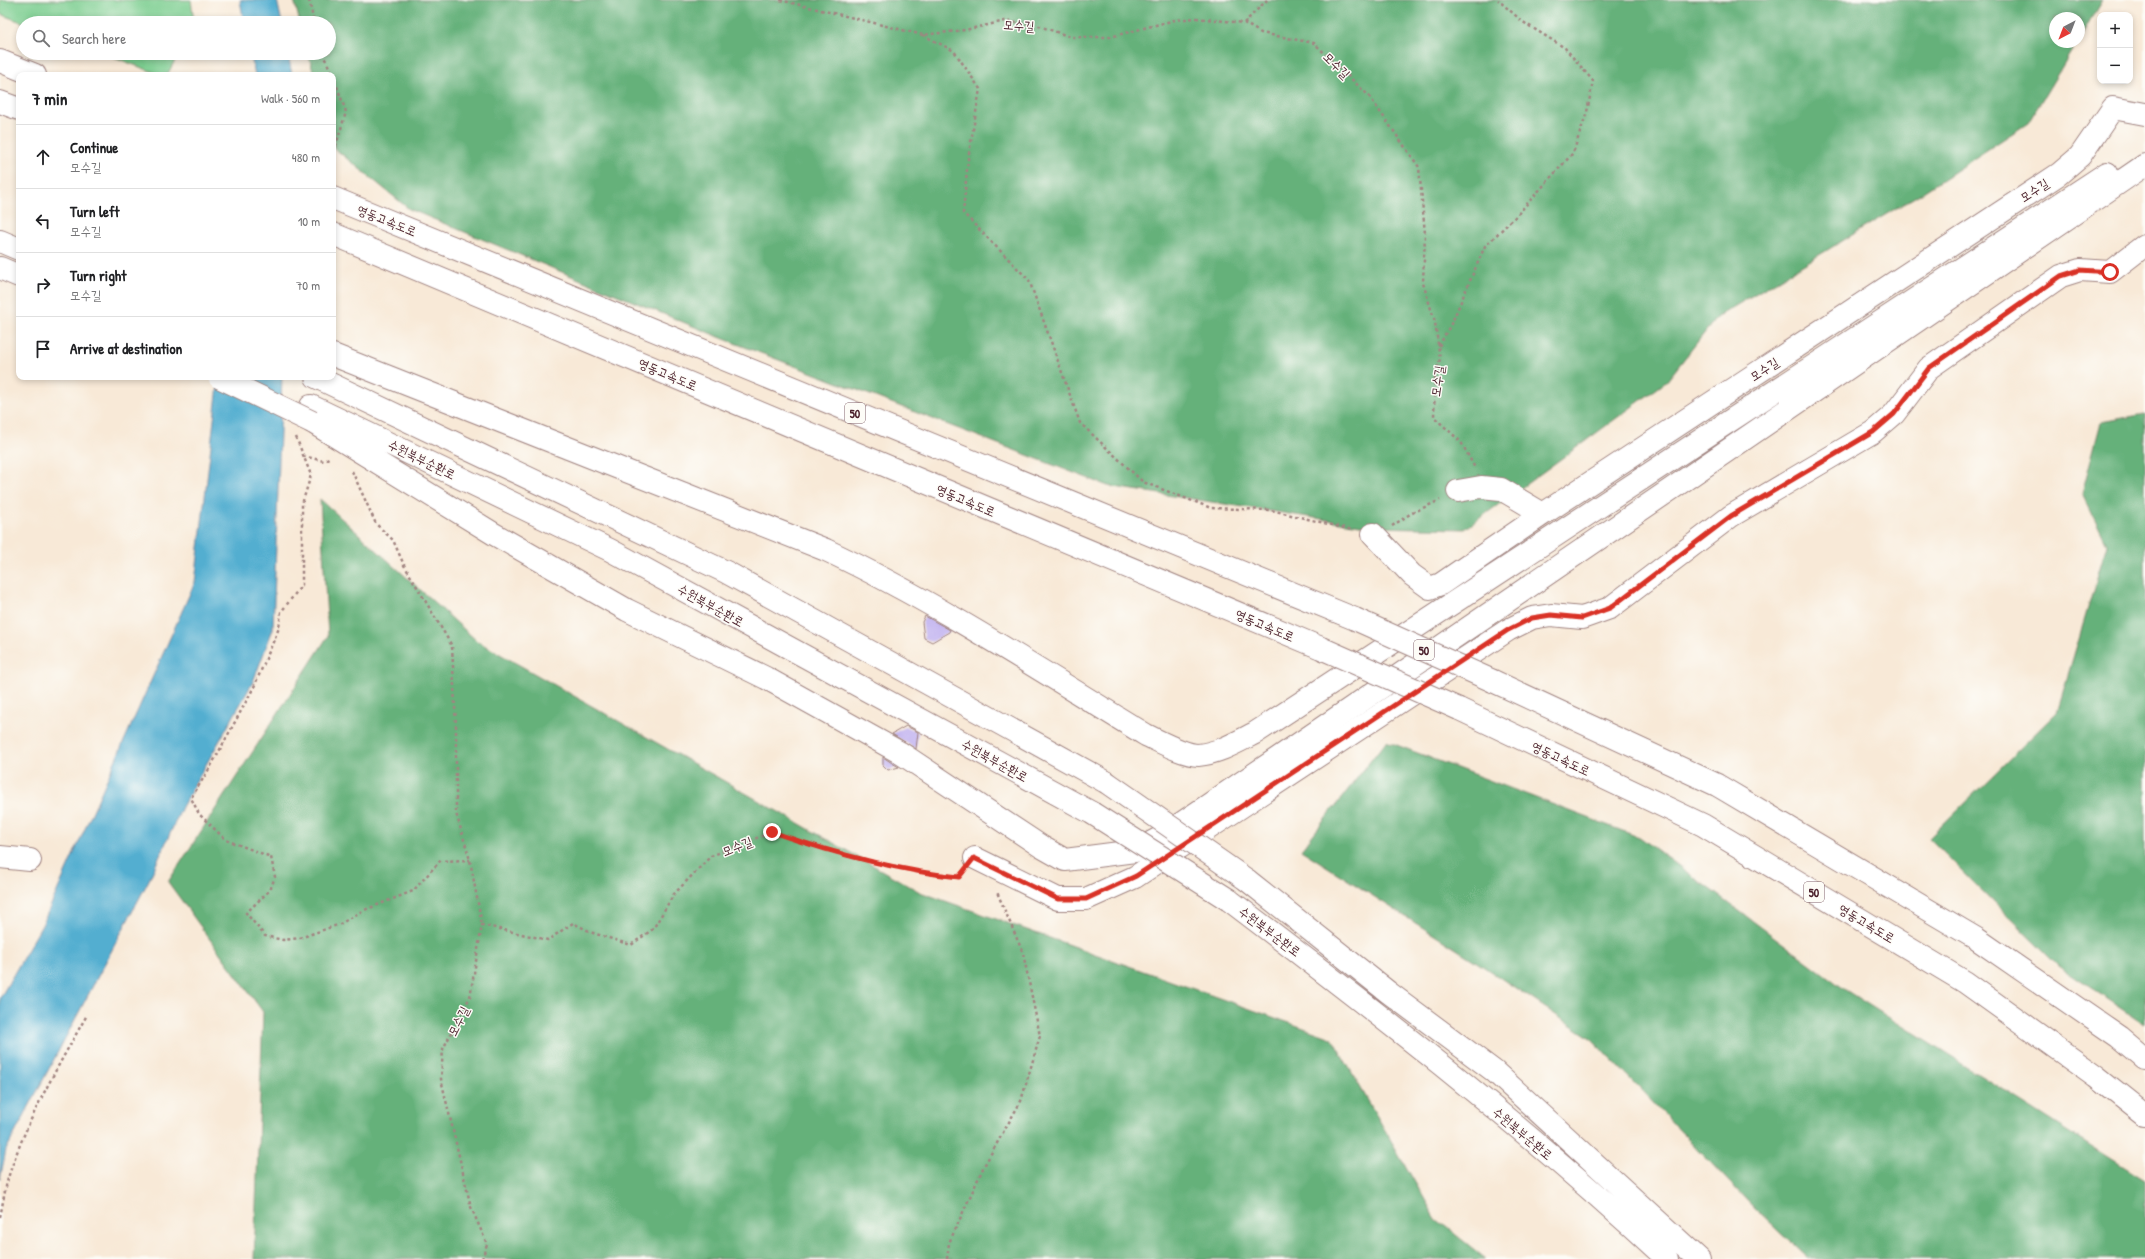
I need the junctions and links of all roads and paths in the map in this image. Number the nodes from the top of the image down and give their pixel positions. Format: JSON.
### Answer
{"nodes":[{"id":1,"x":308,"y":0,"type":"edge"},
{"id":2,"x":780,"y":0,"type":"edge"},
{"id":3,"x":1267,"y":0,"type":"edge"},
{"id":4,"x":1498,"y":0,"type":"edge"},
{"id":5,"x":312,"y":16,"type":"edge"},
{"id":6,"x":1244,"y":23,"type":"junction"},
{"id":7,"x":923,"y":35,"type":"junction"},
{"id":8,"x":326,"y":60,"type":"edge"},
{"id":9,"x":0,"y":61,"type":"edge"},
{"id":10,"x":27,"y":72,"type":"edge"},
{"id":11,"x":332,"y":72,"type":"edge"},
{"id":12,"x":336,"y":80,"type":"edge"},
{"id":13,"x":0,"y":102,"type":"edge"},
{"id":14,"x":16,"y":108,"type":"edge"},
{"id":15,"x":2145,"y":114,"type":"edge"},
{"id":16,"x":336,"y":145,"type":"edge"},
{"id":17,"x":2145,"y":151,"type":"edge"},
{"id":18,"x":2145,"y":165,"type":"edge"},
{"id":19,"x":336,"y":199,"type":"edge"},
{"id":20,"x":340,"y":237,"type":"edge"},
{"id":21,"x":0,"y":241,"type":"edge"},
{"id":22,"x":2145,"y":246,"type":"edge"},
{"id":23,"x":16,"y":248,"type":"edge"},
{"id":24,"x":0,"y":268,"type":"edge"},
{"id":25,"x":16,"y":275,"type":"edge"},
{"id":26,"x":1439,"y":346,"type":"junction"},
{"id":27,"x":336,"y":356,"type":"edge"},
{"id":28,"x":226,"y":380,"type":"edge"},
{"id":29,"x":254,"y":380,"type":"edge"},
{"id":30,"x":322,"y":380,"type":"edge"},
{"id":31,"x":311,"y":414,"type":"junction"},
{"id":32,"x":303,"y":456,"type":"dead end"},
{"id":33,"x":331,"y":456,"type":"dead end"},
{"id":34,"x":351,"y":468,"type":"dead end"},
{"id":35,"x":311,"y":474,"type":"dead end"},
{"id":36,"x":1481,"y":487,"type":"junction"},
{"id":37,"x":1458,"y":491,"type":"joint"},
{"id":38,"x":1543,"y":514,"type":"junction"},
{"id":39,"x":1373,"y":534,"type":"junction"},
{"id":40,"x":0,"y":857,"type":"edge"},
{"id":41,"x":974,"y":858,"type":"joint"},
{"id":42,"x":30,"y":860,"type":"dead end"},
{"id":43,"x":470,"y":860,"type":"junction"},
{"id":44,"x":995,"y":888,"type":"dead end"},
{"id":45,"x":482,"y":925,"type":"junction"},
{"id":46,"x":87,"y":1014,"type":"dead end"},
{"id":47,"x":2145,"y":1059,"type":"edge"},
{"id":48,"x":2145,"y":1115,"type":"edge"},
{"id":49,"x":0,"y":1217,"type":"edge"},
{"id":50,"x":482,"y":1259,"type":"edge"},
{"id":51,"x":947,"y":1259,"type":"edge"},
{"id":52,"x":1667,"y":1259,"type":"edge"},
{"id":53,"x":1699,"y":1259,"type":"edge"}],
"edges":[{"from":1,"to":5,"type":"path"},
{"from":2,"to":7,"type":"path","name":"모수길"},
{"from":3,"to":6,"type":"path"},
{"from":4,"to":26,"type":"path"},
{"from":6,"to":7,"type":"path","name":"모수길"},
{"from":6,"to":26,"type":"path","name":"모수길"},
{"from":7,"to":39,"type":"path"},
{"from":8,"to":11,"type":"path"},
{"from":9,"to":10,"type":"main road"},
{"from":12,"to":16,"type":"path"},
{"from":13,"to":14,"type":"main road"},
{"from":15,"to":38,"type":"main road","name":"모수길"},
{"from":17,"to":27,"type":"main road"},
{"from":18,"to":31,"type":"main road"},
{"from":19,"to":47,"type":"main road","name":"영동고속도로","number":"50","bridge":true},
{"from":20,"to":48,"type":"main road","name":"영동고속도로","number":"50","bridge":true},
{"from":21,"to":23,"type":"main road"},
{"from":22,"to":41,"type":"main road"},
{"from":24,"to":25,"type":"main road"},
{"from":26,"to":36,"type":"path","name":"모수길"},
{"from":28,"to":31,"type":"main road","bridge":true},
{"from":29,"to":31,"type":"main road","name":"수원북부순환로"},
{"from":30,"to":53,"type":"main road","name":"수원북부순환로","bridge":true},
{"from":31,"to":52,"type":"main road","name":"수원북부순환로","bridge":true},
{"from":32,"to":33,"type":"path"},
{"from":34,"to":43,"type":"path"},
{"from":35,"to":43,"type":"path"},
{"from":36,"to":37,"type":"main road"},
{"from":36,"to":38,"type":"main road"},
{"from":37,"to":39,"type":"path"},
{"from":38,"to":39,"type":"main road"},
{"from":40,"to":42,"type":"main road"},
{"from":41,"to":45,"type":"path","name":"모수길"},
{"from":43,"to":45,"type":"path"},
{"from":44,"to":51,"type":"path"},
{"from":45,"to":50,"type":"path","name":"모수길"},
{"from":46,"to":49,"type":"path"}]}
